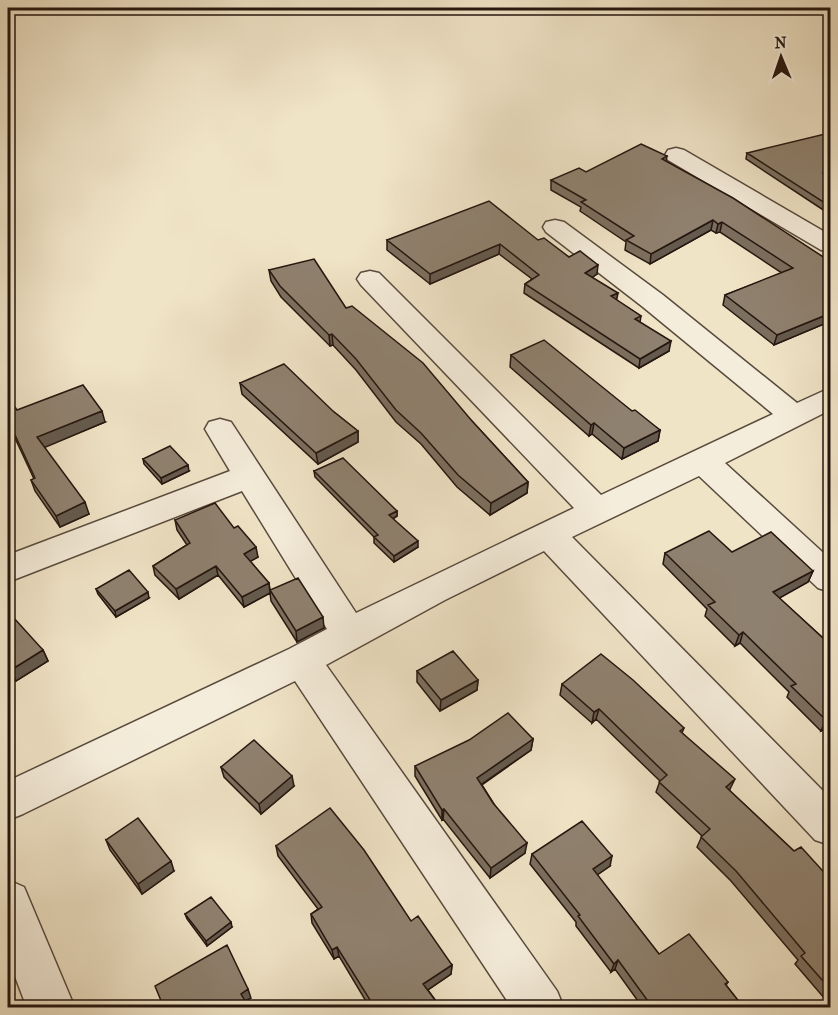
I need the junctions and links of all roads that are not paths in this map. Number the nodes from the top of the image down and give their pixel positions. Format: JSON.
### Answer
{"nodes":[{"id":1,"x":676,"y":155,"type":"dead end"},
{"id":2,"x":555,"y":227,"type":"dead end"},
{"id":3,"x":831,"y":245,"type":"edge"},
{"id":4,"x":370,"y":279,"type":"dead end"},
{"id":5,"x":831,"y":398,"type":"edge"},
{"id":6,"x":795,"y":417,"type":"junction"},
{"id":7,"x":220,"y":429,"type":"dead end"},
{"id":8,"x":703,"y":461,"type":"junction"},
{"id":9,"x":251,"y":475,"type":"junction"},
{"id":10,"x":596,"y":510,"type":"junction"},
{"id":11,"x":548,"y":534,"type":"junction"},
{"id":12,"x":8,"y":568,"type":"edge"},
{"id":13,"x":831,"y":579,"type":"edge"},
{"id":14,"x":349,"y":633,"type":"junction"},
{"id":15,"x":302,"y":660,"type":"junction"},
{"id":16,"x":8,"y":801,"type":"edge"},
{"id":17,"x":831,"y":826,"type":"edge"},
{"id":18,"x":8,"y":903,"type":"edge"},
{"id":19,"x":51,"y":1008,"type":"edge"},
{"id":20,"x":540,"y":1008,"type":"edge"}],
"edges":[{"from":1,"to":3,"type":"street"},
{"from":2,"to":6,"type":"street"},
{"from":4,"to":10,"type":"street"},
{"from":5,"to":6,"type":"street"},
{"from":6,"to":8,"type":"street"},
{"from":7,"to":9,"type":"street"},
{"from":8,"to":10,"type":"street"},
{"from":8,"to":13,"type":"street"},
{"from":9,"to":12,"type":"street"},
{"from":9,"to":14,"type":"street"},
{"from":10,"to":11,"type":"street"},
{"from":11,"to":14,"type":"street"},
{"from":11,"to":17,"type":"street"},
{"from":14,"to":15,"type":"street"},
{"from":15,"to":16,"type":"street"},
{"from":15,"to":20,"type":"street"},
{"from":18,"to":19,"type":"street"}]}
